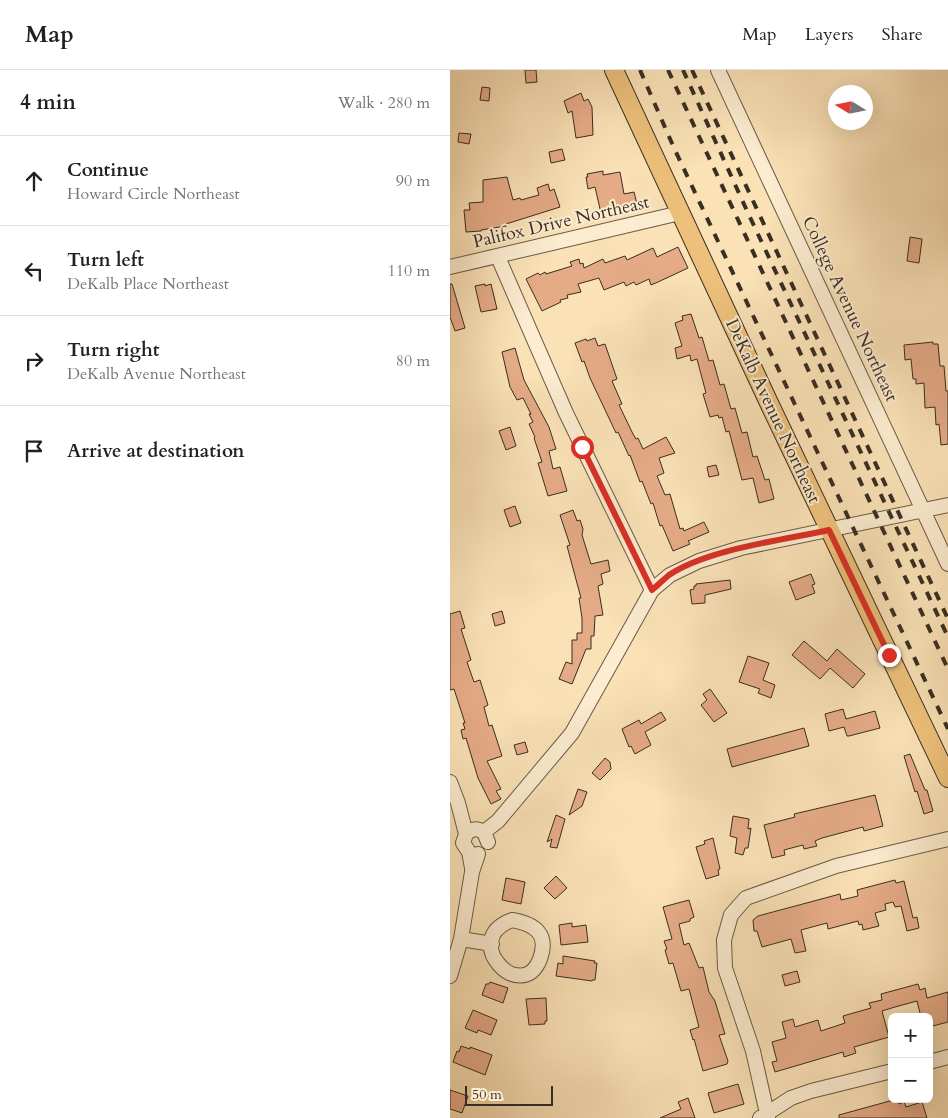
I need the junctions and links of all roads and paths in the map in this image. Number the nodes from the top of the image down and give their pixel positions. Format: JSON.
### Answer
{"nodes":[{"id":1,"x":614,"y":70,"type":"edge"},
{"id":2,"x":718,"y":70,"type":"edge"},
{"id":3,"x":680,"y":213,"type":"junction"},
{"id":4,"x":498,"y":257,"type":"junction"},
{"id":5,"x":450,"y":267,"type":"edge"},
{"id":6,"x":948,"y":505,"type":"edge"},
{"id":7,"x":922,"y":511,"type":"junction"},
{"id":8,"x":829,"y":530,"type":"junction"},
{"id":9,"x":948,"y":564,"type":"edge"},
{"id":10,"x":652,"y":590,"type":"junction"},
{"id":11,"x":948,"y":778,"type":"edge"},
{"id":12,"x":450,"y":782,"type":"edge"},
{"id":13,"x":466,"y":834,"type":"junction"},
{"id":14,"x":486,"y":837,"type":"junction"},
{"id":15,"x":948,"y":839,"type":"edge"},
{"id":16,"x":473,"y":853,"type":"junction"},
{"id":17,"x":461,"y":939,"type":"junction"},
{"id":18,"x":492,"y":944,"type":"dead end"},
{"id":19,"x":450,"y":976,"type":"edge"},
{"id":20,"x":948,"y":1057,"type":"edge"},
{"id":21,"x":933,"y":1061,"type":"edge"},
{"id":22,"x":888,"y":1072,"type":"edge"},
{"id":23,"x":765,"y":1116,"type":"edge"}],
"edges":[{"from":1,"to":3,"type":"main road","name":"DeKalb Avenue Northeast"},
{"from":2,"to":7,"type":"street","name":"College Avenue Northeast"},
{"from":3,"to":4,"type":"street","name":"Palifox Drive Northeast"},
{"from":3,"to":8,"type":"main road","name":"DeKalb Avenue Northeast"},
{"from":4,"to":5,"type":"street","name":"Palifox Drive Northeast"},
{"from":4,"to":10,"type":"street"},
{"from":6,"to":7,"type":"street"},
{"from":7,"to":8,"type":"street"},
{"from":7,"to":9,"type":"street","name":"College Avenue Northeast"},
{"from":8,"to":10,"type":"street"},
{"from":8,"to":11,"type":"main road","name":"DeKalb Avenue Northeast"},
{"from":10,"to":14,"type":"street"},
{"from":12,"to":13,"type":"street"},
{"from":13,"to":14,"type":"street"},
{"from":13,"to":16,"type":"street"},
{"from":14,"to":16,"type":"street"},
{"from":15,"to":23,"type":"street"},
{"from":16,"to":17,"type":"street"},
{"from":17,"to":18,"type":"street"},
{"from":17,"to":19,"type":"street"},
{"from":20,"to":21,"type":"street"},
{"from":22,"to":23,"type":"street"}]}
